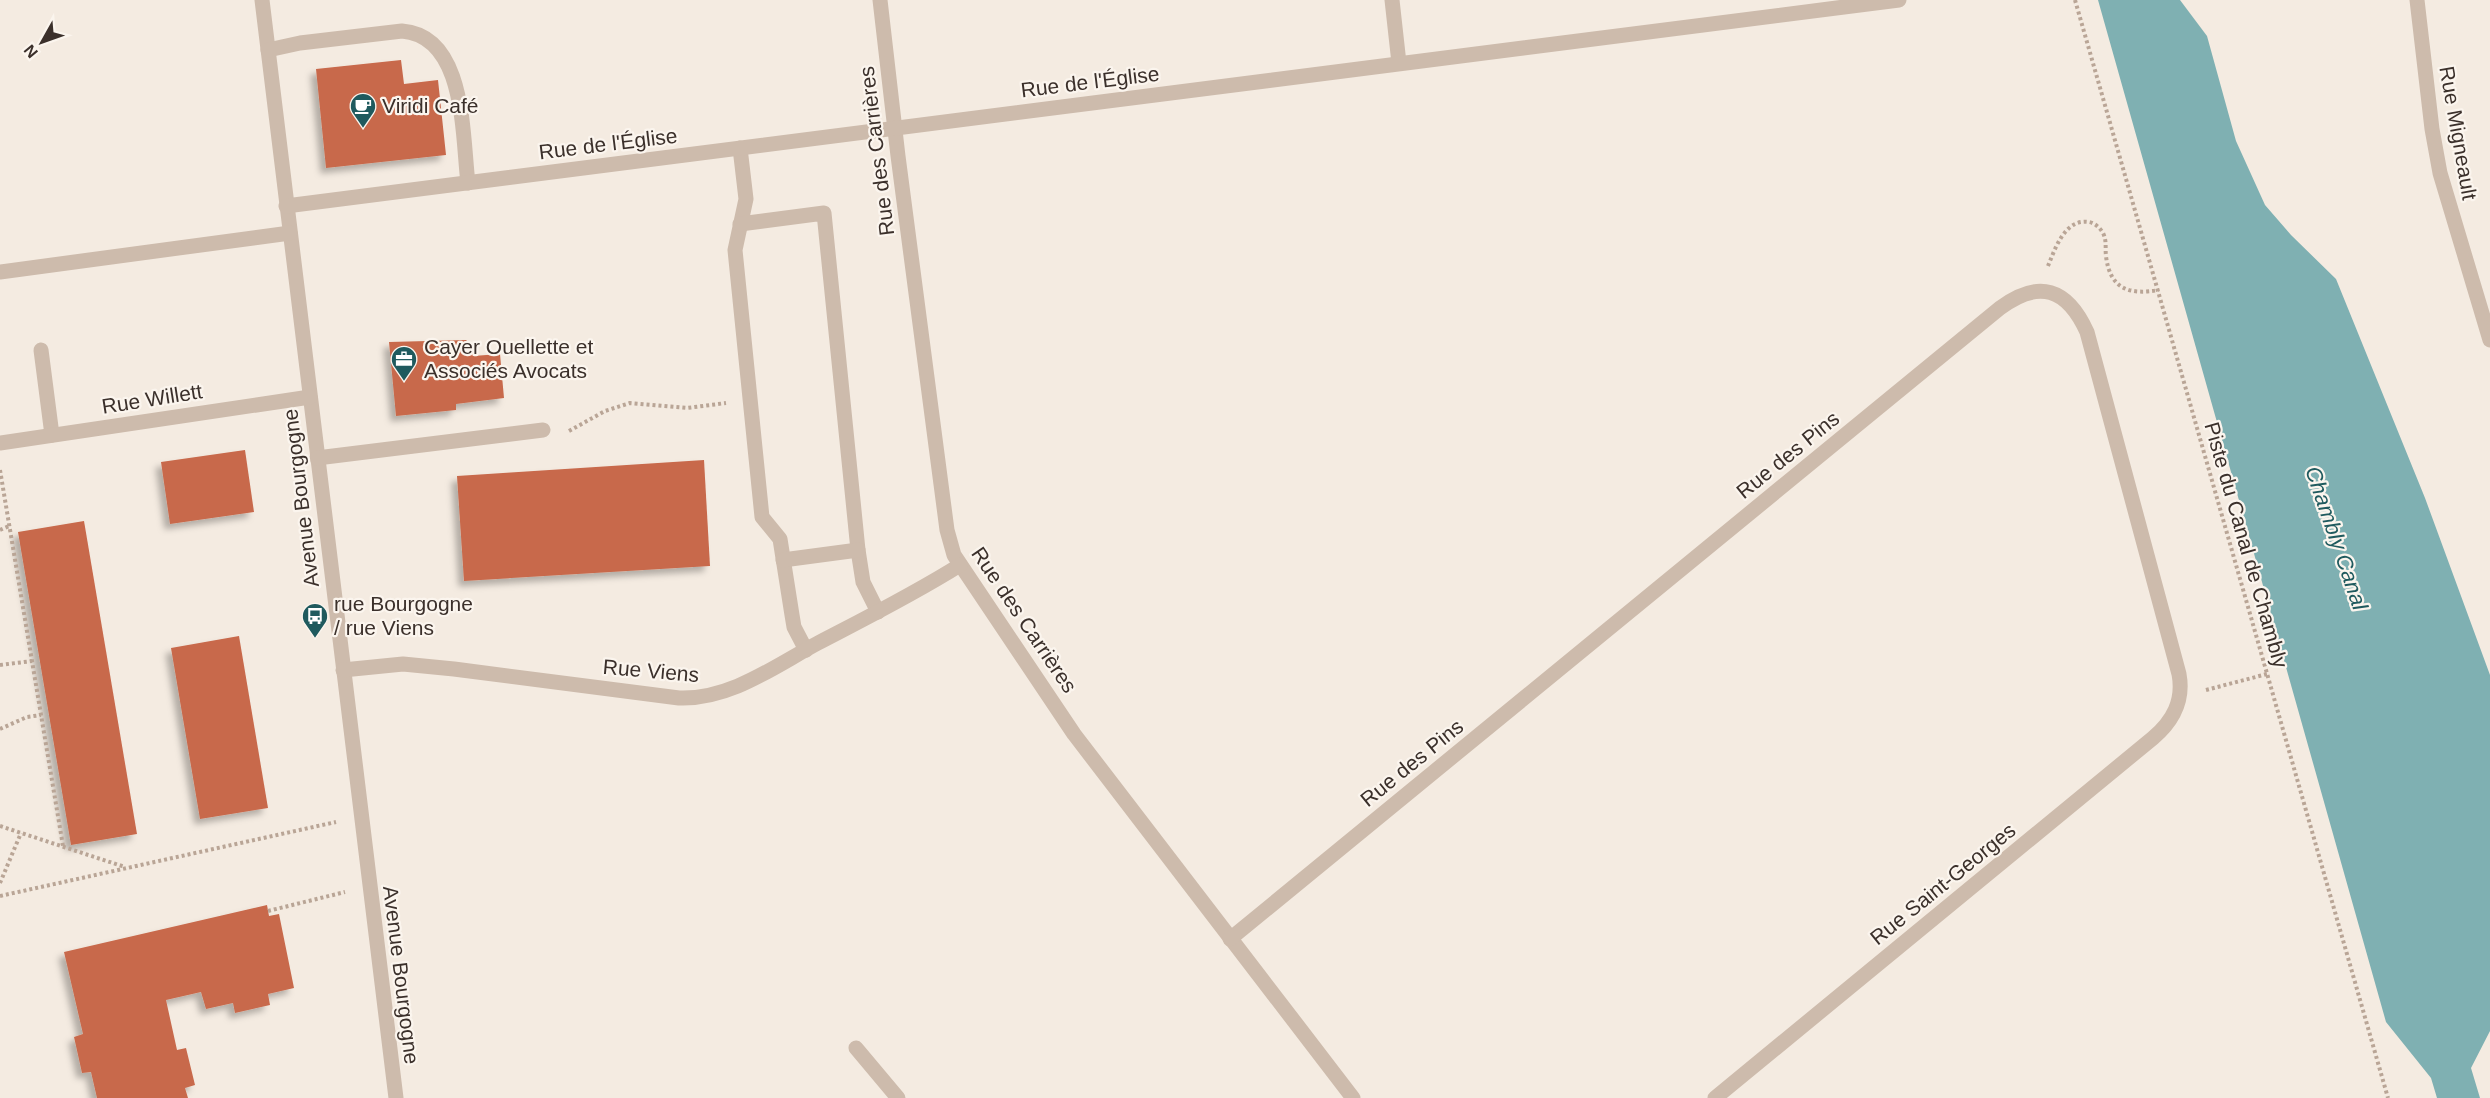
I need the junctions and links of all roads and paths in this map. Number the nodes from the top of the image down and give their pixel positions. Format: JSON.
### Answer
{"nodes":[{"id":1,"x":262,"y":0,"type":"edge"},
{"id":2,"x":880,"y":0,"type":"edge"},
{"id":3,"x":1392,"y":0,"type":"edge"},
{"id":4,"x":1899,"y":0,"type":"edge"},
{"id":5,"x":2075,"y":0,"type":"edge"},
{"id":6,"x":2417,"y":0,"type":"edge"},
{"id":7,"x":268,"y":50,"type":"junction"},
{"id":8,"x":1399,"y":63,"type":"junction"},
{"id":9,"x":895,"y":128,"type":"junction"},
{"id":10,"x":740,"y":148,"type":"junction"},
{"id":11,"x":468,"y":183,"type":"junction"},
{"id":12,"x":286,"y":206,"type":"junction"},
{"id":13,"x":740,"y":224,"type":"junction"},
{"id":14,"x":290,"y":233,"type":"junction"},
{"id":15,"x":2048,"y":267,"type":"dead end"},
{"id":16,"x":0,"y":272,"type":"edge"},
{"id":17,"x":2159,"y":290,"type":"junction"},
{"id":18,"x":2490,"y":340,"type":"edge"},
{"id":19,"x":41,"y":350,"type":"dead end"},
{"id":20,"x":310,"y":397,"type":"junction"},
{"id":21,"x":705,"y":406,"type":"dead end"},
{"id":22,"x":543,"y":430,"type":"dead end"},
{"id":23,"x":568,"y":432,"type":"dead end"},
{"id":24,"x":52,"y":435,"type":"junction"},
{"id":25,"x":0,"y":443,"type":"edge"},
{"id":26,"x":317,"y":458,"type":"junction"},
{"id":27,"x":0,"y":470,"type":"edge"},
{"id":28,"x":9,"y":526,"type":"junction"},
{"id":29,"x":0,"y":530,"type":"edge"},
{"id":30,"x":858,"y":550,"type":"junction"},
{"id":31,"x":783,"y":560,"type":"junction"},
{"id":32,"x":960,"y":565,"type":"junction"},
{"id":33,"x":878,"y":612,"type":"junction"},
{"id":34,"x":806,"y":650,"type":"junction"},
{"id":35,"x":32,"y":661,"type":"junction"},
{"id":36,"x":0,"y":665,"type":"edge"},
{"id":37,"x":343,"y":670,"type":"junction"},
{"id":38,"x":2267,"y":674,"type":"junction"},
{"id":39,"x":2212,"y":688,"type":"dead end"},
{"id":40,"x":2181,"y":690,"type":"joint"},
{"id":41,"x":41,"y":715,"type":"junction"},
{"id":42,"x":0,"y":729,"type":"edge"},
{"id":43,"x":336,"y":822,"type":"dead end"},
{"id":44,"x":0,"y":826,"type":"edge"},
{"id":45,"x":21,"y":833,"type":"junction"},
{"id":46,"x":63,"y":846,"type":"junction"},
{"id":47,"x":125,"y":867,"type":"junction"},
{"id":48,"x":0,"y":883,"type":"edge"},
{"id":49,"x":345,"y":892,"type":"dead end"},
{"id":50,"x":0,"y":896,"type":"edge"},
{"id":51,"x":268,"y":911,"type":"dead end"},
{"id":52,"x":1230,"y":939,"type":"junction"},
{"id":53,"x":856,"y":1048,"type":"dead end"},
{"id":54,"x":396,"y":1098,"type":"edge"},
{"id":55,"x":898,"y":1098,"type":"edge"},
{"id":56,"x":1353,"y":1098,"type":"edge"},
{"id":57,"x":1715,"y":1098,"type":"edge"},
{"id":58,"x":2388,"y":1098,"type":"edge"}],
"edges":[{"from":1,"to":7,"type":"street","name":"Avenue Bourgogne"},
{"from":2,"to":9,"type":"street","name":"Rue des Carrières"},
{"from":3,"to":8,"type":"street"},
{"from":4,"to":8,"type":"street","name":"Rue de l'Église"},
{"from":5,"to":17,"type":"path","name":"Piste du Canal de Chambly"},
{"from":6,"to":18,"type":"street","name":"Rue Migneault"},
{"from":7,"to":11,"type":"street"},
{"from":7,"to":12,"type":"street","name":"Avenue Bourgogne"},
{"from":8,"to":9,"type":"street","name":"Rue de l'Église"},
{"from":9,"to":10,"type":"street","name":"Rue de l'Église"},
{"from":9,"to":32,"type":"street","name":"Rue des Carrières"},
{"from":10,"to":11,"type":"street","name":"Rue de l'Église"},
{"from":10,"to":13,"type":"street"},
{"from":11,"to":12,"type":"street","name":"Rue de l'Église"},
{"from":12,"to":14,"type":"street","name":"Avenue Bourgogne"},
{"from":13,"to":30,"type":"street"},
{"from":13,"to":31,"type":"street"},
{"from":14,"to":16,"type":"street"},
{"from":14,"to":20,"type":"street","name":"Avenue Bourgogne"},
{"from":15,"to":17,"type":"path"},
{"from":17,"to":38,"type":"path","name":"Piste du Canal de Chambly"},
{"from":19,"to":24,"type":"street"},
{"from":20,"to":24,"type":"street","name":"Rue Willett"},
{"from":20,"to":26,"type":"street","name":"Avenue Bourgogne"},
{"from":21,"to":23,"type":"path"},
{"from":22,"to":26,"type":"street"},
{"from":24,"to":25,"type":"street","name":"Rue Willett"},
{"from":26,"to":37,"type":"street","name":"Avenue Bourgogne"},
{"from":27,"to":28,"type":"path"},
{"from":28,"to":29,"type":"path"},
{"from":28,"to":35,"type":"path"},
{"from":30,"to":31,"type":"street"},
{"from":30,"to":33,"type":"street"},
{"from":31,"to":34,"type":"street"},
{"from":32,"to":33,"type":"street","name":"Rue Viens"},
{"from":32,"to":52,"type":"street","name":"Rue des Carrières"},
{"from":33,"to":34,"type":"street","name":"Rue Viens"},
{"from":34,"to":37,"type":"street","name":"Rue Viens"},
{"from":35,"to":36,"type":"path"},
{"from":35,"to":41,"type":"path"},
{"from":37,"to":54,"type":"street","name":"Avenue Bourgogne"},
{"from":38,"to":39,"type":"path"},
{"from":38,"to":58,"type":"path","name":"Piste du Canal de Chambly"},
{"from":40,"to":52,"type":"street","name":"Rue des Pins"},
{"from":40,"to":57,"type":"street","name":"Rue Saint-Georges"},
{"from":41,"to":42,"type":"path"},
{"from":41,"to":46,"type":"path"},
{"from":43,"to":47,"type":"path"},
{"from":44,"to":45,"type":"path"},
{"from":45,"to":46,"type":"path"},
{"from":45,"to":48,"type":"path"},
{"from":46,"to":47,"type":"path"},
{"from":47,"to":50,"type":"path"},
{"from":49,"to":51,"type":"path"},
{"from":52,"to":56,"type":"street","name":"Rue des Carrières"},
{"from":53,"to":55,"type":"street"}]}
